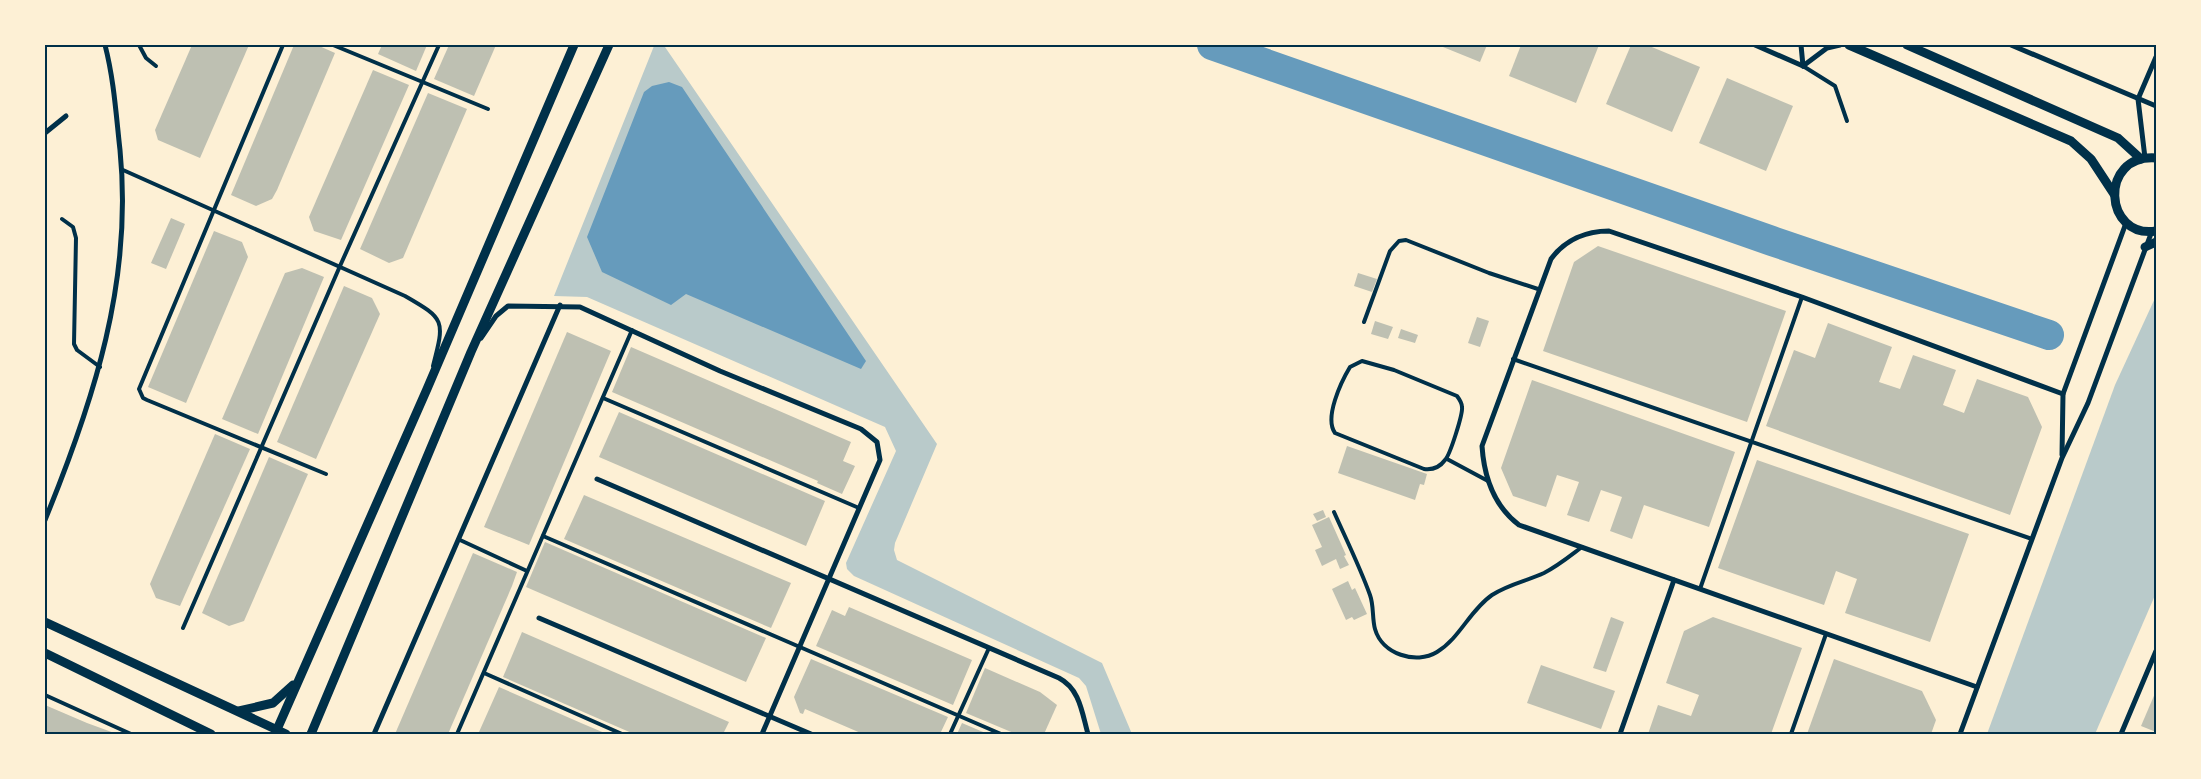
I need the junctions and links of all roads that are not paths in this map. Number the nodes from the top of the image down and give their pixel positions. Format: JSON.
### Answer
{"nodes":[{"id":1,"x":105,"y":45,"type":"edge"},
{"id":2,"x":283,"y":45,"type":"edge"},
{"id":3,"x":333,"y":45,"type":"edge"},
{"id":4,"x":439,"y":45,"type":"edge"},
{"id":5,"x":574,"y":45,"type":"edge"},
{"id":6,"x":609,"y":45,"type":"edge"},
{"id":7,"x":1755,"y":45,"type":"edge"},
{"id":8,"x":1802,"y":45,"type":"edge"},
{"id":9,"x":1840,"y":45,"type":"edge"},
{"id":10,"x":1849,"y":45,"type":"edge"},
{"id":11,"x":1907,"y":45,"type":"edge"},
{"id":12,"x":2012,"y":45,"type":"edge"},
{"id":13,"x":140,"y":46,"type":"edge"},
{"id":14,"x":2156,"y":57,"type":"edge"},
{"id":15,"x":156,"y":66,"type":"dead end"},
{"id":16,"x":1803,"y":66,"type":"junction"},
{"id":17,"x":423,"y":82,"type":"junction"},
{"id":18,"x":2138,"y":99,"type":"junction"},
{"id":19,"x":2156,"y":106,"type":"edge"},
{"id":20,"x":488,"y":109,"type":"dead end"},
{"id":21,"x":66,"y":116,"type":"dead end"},
{"id":22,"x":1846,"y":121,"type":"dead end"},
{"id":23,"x":45,"y":132,"type":"edge"},
{"id":24,"x":2143,"y":158,"type":"junction"},
{"id":25,"x":2156,"y":158,"type":"edge"},
{"id":26,"x":123,"y":170,"type":"junction"},
{"id":27,"x":2114,"y":194,"type":"junction"},
{"id":28,"x":213,"y":209,"type":"junction"},
{"id":29,"x":62,"y":219,"type":"dead end"},
{"id":30,"x":2126,"y":222,"type":"junction"},
{"id":31,"x":2154,"y":231,"type":"edge"},
{"id":32,"x":2156,"y":242,"type":"edge"},
{"id":33,"x":2145,"y":248,"type":"junction"},
{"id":34,"x":340,"y":266,"type":"junction"},
{"id":35,"x":1538,"y":289,"type":"junction"},
{"id":36,"x":1802,"y":297,"type":"junction"},
{"id":37,"x":560,"y":305,"type":"junction"},
{"id":38,"x":1364,"y":322,"type":"dead end"},
{"id":39,"x":632,"y":330,"type":"junction"},
{"id":40,"x":471,"y":352,"type":"junction"},
{"id":41,"x":1513,"y":359,"type":"junction"},
{"id":42,"x":100,"y":367,"type":"junction"},
{"id":43,"x":427,"y":389,"type":"junction"},
{"id":44,"x":2063,"y":394,"type":"junction"},
{"id":45,"x":603,"y":398,"type":"junction"},
{"id":46,"x":1751,"y":441,"type":"junction"},
{"id":47,"x":261,"y":448,"type":"junction"},
{"id":48,"x":2062,"y":458,"type":"junction"},
{"id":49,"x":1447,"y":459,"type":"junction"},
{"id":50,"x":326,"y":474,"type":"dead end"},
{"id":51,"x":597,"y":478,"type":"dead end"},
{"id":52,"x":1488,"y":481,"type":"junction"},
{"id":53,"x":860,"y":508,"type":"junction"},
{"id":54,"x":1334,"y":512,"type":"dead end"},
{"id":55,"x":45,"y":520,"type":"edge"},
{"id":56,"x":544,"y":536,"type":"junction"},
{"id":57,"x":2032,"y":539,"type":"junction"},
{"id":58,"x":460,"y":540,"type":"junction"},
{"id":59,"x":1582,"y":548,"type":"junction"},
{"id":60,"x":527,"y":571,"type":"junction"},
{"id":61,"x":830,"y":578,"type":"junction"},
{"id":62,"x":1674,"y":580,"type":"junction"},
{"id":63,"x":1700,"y":589,"type":"junction"},
{"id":64,"x":539,"y":618,"type":"dead end"},
{"id":65,"x":45,"y":622,"type":"edge"},
{"id":66,"x":184,"y":628,"type":"dead end"},
{"id":67,"x":1826,"y":634,"type":"junction"},
{"id":68,"x":800,"y":646,"type":"junction"},
{"id":69,"x":989,"y":648,"type":"junction"},
{"id":70,"x":2156,"y":651,"type":"edge"},
{"id":71,"x":45,"y":653,"type":"edge"},
{"id":72,"x":2149,"y":667,"type":"junction"},
{"id":73,"x":2156,"y":670,"type":"edge"},
{"id":74,"x":484,"y":673,"type":"junction"},
{"id":75,"x":300,"y":678,"type":"junction"},
{"id":76,"x":1977,"y":687,"type":"junction"},
{"id":77,"x":45,"y":696,"type":"edge"},
{"id":78,"x":239,"y":711,"type":"junction"},
{"id":79,"x":770,"y":716,"type":"junction"},
{"id":80,"x":958,"y":716,"type":"junction"},
{"id":81,"x":279,"y":733,"type":"edge"},
{"id":82,"x":131,"y":734,"type":"edge"},
{"id":83,"x":211,"y":734,"type":"edge"},
{"id":84,"x":311,"y":734,"type":"edge"},
{"id":85,"x":374,"y":734,"type":"edge"},
{"id":86,"x":457,"y":734,"type":"edge"},
{"id":87,"x":622,"y":734,"type":"edge"},
{"id":88,"x":762,"y":734,"type":"edge"},
{"id":89,"x":811,"y":734,"type":"edge"},
{"id":90,"x":950,"y":734,"type":"edge"},
{"id":91,"x":1001,"y":734,"type":"edge"},
{"id":92,"x":1088,"y":734,"type":"edge"},
{"id":93,"x":1620,"y":734,"type":"edge"},
{"id":94,"x":1791,"y":734,"type":"edge"},
{"id":95,"x":1960,"y":734,"type":"edge"},
{"id":96,"x":2121,"y":734,"type":"edge"}],
"edges":[{"from":1,"to":26,"type":"street"},
{"from":2,"to":28,"type":"lane"},
{"from":3,"to":17,"type":"lane"},
{"from":4,"to":17,"type":"lane"},
{"from":5,"to":43,"type":"street"},
{"from":6,"to":40,"type":"street"},
{"from":7,"to":16,"type":"street"},
{"from":8,"to":16,"type":"street"},
{"from":9,"to":16,"type":"street"},
{"from":10,"to":27,"type":"street"},
{"from":11,"to":24,"type":"street"},
{"from":12,"to":18,"type":"street"},
{"from":13,"to":15,"type":"lane"},
{"from":14,"to":18,"type":"street"},
{"from":16,"to":22,"type":"lane"},
{"from":17,"to":20,"type":"lane"},
{"from":17,"to":34,"type":"lane"},
{"from":18,"to":19,"type":"street"},
{"from":18,"to":24,"type":"street"},
{"from":21,"to":23,"type":"street"},
{"from":24,"to":25,"type":"street"},
{"from":24,"to":27,"type":"street"},
{"from":26,"to":28,"type":"lane"},
{"from":26,"to":42,"type":"street"},
{"from":27,"to":30,"type":"street"},
{"from":28,"to":34,"type":"lane"},
{"from":28,"to":47,"type":"lane"},
{"from":29,"to":42,"type":"lane"},
{"from":30,"to":31,"type":"street"},
{"from":30,"to":44,"type":"street"},
{"from":31,"to":33,"type":"street"},
{"from":32,"to":33,"type":"street"},
{"from":33,"to":48,"type":"street"},
{"from":34,"to":43,"type":"lane"},
{"from":34,"to":47,"type":"lane"},
{"from":35,"to":36,"type":"street"},
{"from":35,"to":38,"type":"lane"},
{"from":35,"to":41,"type":"street"},
{"from":36,"to":44,"type":"street"},
{"from":36,"to":46,"type":"lane"},
{"from":37,"to":39,"type":"street"},
{"from":37,"to":40,"type":"street"},
{"from":37,"to":58,"type":"street"},
{"from":39,"to":45,"type":"lane"},
{"from":39,"to":53,"type":"street"},
{"from":40,"to":84,"type":"street"},
{"from":41,"to":46,"type":"lane"},
{"from":41,"to":52,"type":"street"},
{"from":42,"to":55,"type":"street"},
{"from":43,"to":75,"type":"street"},
{"from":44,"to":48,"type":"street"},
{"from":45,"to":53,"type":"lane"},
{"from":45,"to":56,"type":"lane"},
{"from":46,"to":57,"type":"lane"},
{"from":46,"to":63,"type":"lane"},
{"from":47,"to":50,"type":"lane"},
{"from":47,"to":66,"type":"lane"},
{"from":48,"to":57,"type":"street"},
{"from":49,"to":49,"type":"lane"},
{"from":49,"to":52,"type":"lane"},
{"from":51,"to":61,"type":"street"},
{"from":52,"to":59,"type":"street"},
{"from":53,"to":61,"type":"street"},
{"from":54,"to":59,"type":"lane"},
{"from":56,"to":60,"type":"lane"},
{"from":56,"to":68,"type":"lane"},
{"from":57,"to":76,"type":"street"},
{"from":58,"to":60,"type":"lane"},
{"from":58,"to":85,"type":"street"},
{"from":59,"to":62,"type":"street"},
{"from":60,"to":74,"type":"lane"},
{"from":61,"to":68,"type":"street"},
{"from":61,"to":69,"type":"street"},
{"from":62,"to":63,"type":"street"},
{"from":62,"to":93,"type":"street"},
{"from":63,"to":67,"type":"street"},
{"from":64,"to":79,"type":"street"},
{"from":65,"to":78,"type":"street"},
{"from":67,"to":76,"type":"street"},
{"from":67,"to":94,"type":"lane"},
{"from":68,"to":79,"type":"street"},
{"from":68,"to":80,"type":"lane"},
{"from":69,"to":80,"type":"lane"},
{"from":69,"to":92,"type":"street"},
{"from":70,"to":72,"type":"street"},
{"from":71,"to":83,"type":"street"},
{"from":72,"to":73,"type":"street"},
{"from":72,"to":96,"type":"street"},
{"from":74,"to":86,"type":"lane"},
{"from":74,"to":87,"type":"lane"},
{"from":75,"to":78,"type":"street"},
{"from":75,"to":81,"type":"street"},
{"from":76,"to":95,"type":"street"},
{"from":77,"to":82,"type":"lane"},
{"from":78,"to":81,"type":"street"},
{"from":79,"to":88,"type":"street"},
{"from":79,"to":89,"type":"street"},
{"from":80,"to":90,"type":"lane"},
{"from":80,"to":91,"type":"lane"}]}
